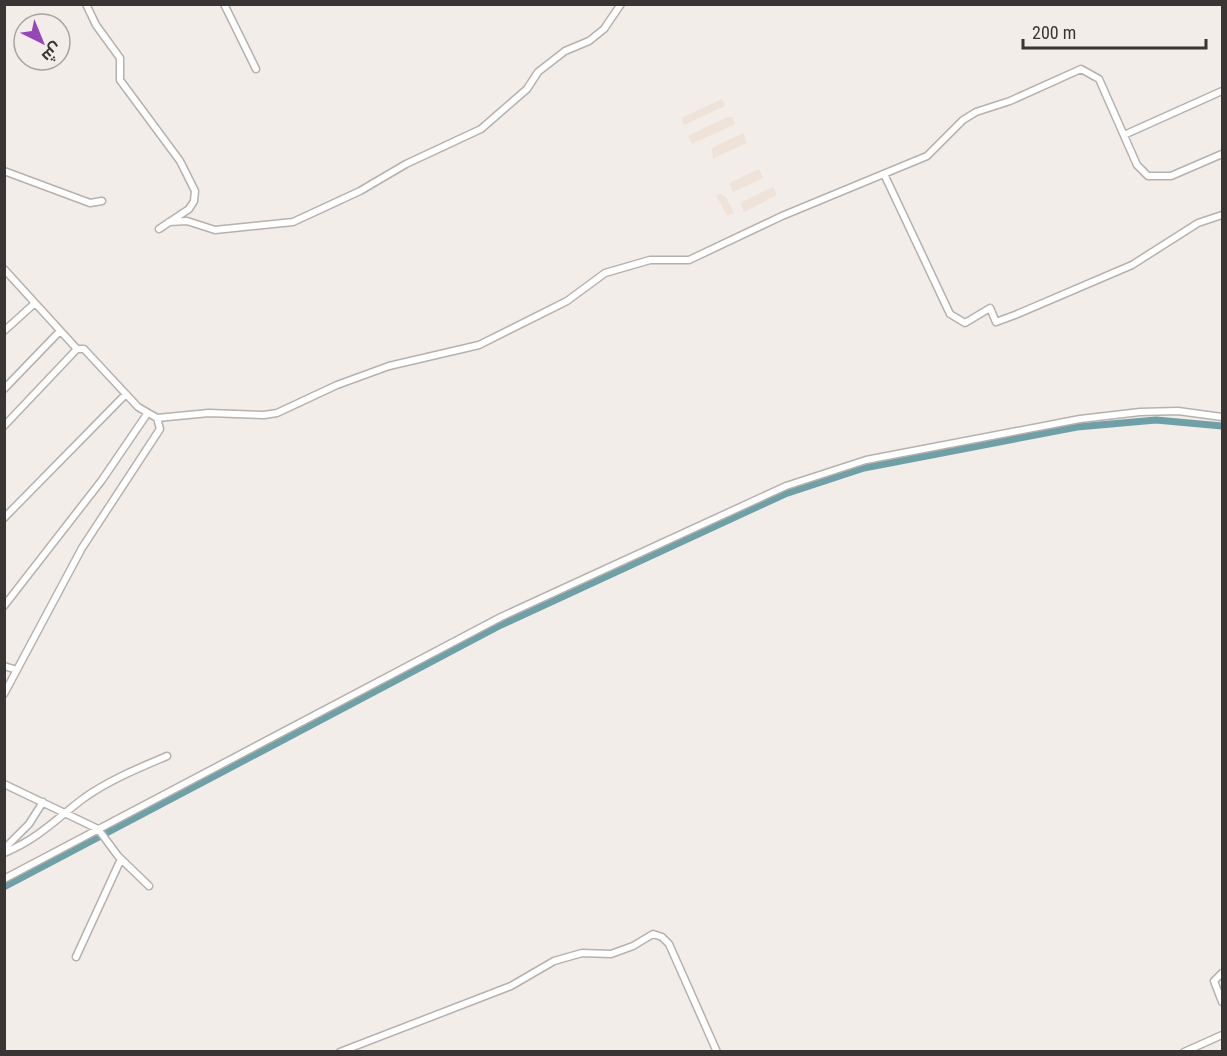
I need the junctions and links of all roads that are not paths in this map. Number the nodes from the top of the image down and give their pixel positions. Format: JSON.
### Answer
{"nodes":[{"id":1,"x":86,"y":4,"type":"edge"},
{"id":2,"x":224,"y":4,"type":"edge"},
{"id":3,"x":621,"y":4,"type":"edge"},
{"id":4,"x":256,"y":69,"type":"dead end"},
{"id":5,"x":1222,"y":91,"type":"edge"},
{"id":6,"x":1124,"y":135,"type":"junction"},
{"id":7,"x":1222,"y":154,"type":"edge"},
{"id":8,"x":4,"y":171,"type":"edge"},
{"id":9,"x":884,"y":174,"type":"junction"},
{"id":10,"x":102,"y":201,"type":"dead end"},
{"id":11,"x":1222,"y":215,"type":"edge"},
{"id":12,"x":169,"y":222,"type":"junction"},
{"id":13,"x":159,"y":229,"type":"dead end"},
{"id":14,"x":5,"y":272,"type":"edge"},
{"id":15,"x":35,"y":303,"type":"junction"},
{"id":16,"x":4,"y":331,"type":"edge"},
{"id":17,"x":60,"y":332,"type":"junction"},
{"id":18,"x":76,"y":349,"type":"junction"},
{"id":19,"x":4,"y":389,"type":"edge"},
{"id":20,"x":126,"y":394,"type":"junction"},
{"id":21,"x":147,"y":414,"type":"junction"},
{"id":22,"x":1222,"y":417,"type":"edge"},
{"id":23,"x":157,"y":418,"type":"junction"},
{"id":24,"x":4,"y":426,"type":"edge"},
{"id":25,"x":4,"y":518,"type":"edge"},
{"id":26,"x":4,"y":593,"type":"edge"},
{"id":27,"x":10,"y":598,"type":"junction"},
{"id":28,"x":4,"y":606,"type":"edge"},
{"id":29,"x":4,"y":666,"type":"edge"},
{"id":30,"x":16,"y":670,"type":"junction"},
{"id":31,"x":4,"y":694,"type":"edge"},
{"id":32,"x":167,"y":756,"type":"dead end"},
{"id":33,"x":4,"y":784,"type":"edge"},
{"id":34,"x":43,"y":802,"type":"junction"},
{"id":35,"x":67,"y":814,"type":"junction"},
{"id":36,"x":98,"y":829,"type":"junction"},
{"id":37,"x":4,"y":851,"type":"edge"},
{"id":38,"x":121,"y":859,"type":"junction"},
{"id":39,"x":4,"y":879,"type":"edge"},
{"id":40,"x":149,"y":886,"type":"dead end"},
{"id":41,"x":76,"y":957,"type":"dead end"},
{"id":42,"x":1222,"y":973,"type":"edge"},
{"id":43,"x":1222,"y":1002,"type":"edge"},
{"id":44,"x":1222,"y":1035,"type":"edge"},
{"id":45,"x":340,"y":1052,"type":"edge"},
{"id":46,"x":717,"y":1052,"type":"edge"},
{"id":47,"x":1184,"y":1052,"type":"edge"}],
"edges":[{"from":1,"to":12,"type":"street"},
{"from":2,"to":4,"type":"street"},
{"from":3,"to":12,"type":"street"},
{"from":5,"to":6,"type":"street"},
{"from":6,"to":7,"type":"street"},
{"from":6,"to":9,"type":"street"},
{"from":8,"to":10,"type":"street"},
{"from":9,"to":11,"type":"street"},
{"from":9,"to":23,"type":"street"},
{"from":12,"to":13,"type":"street"},
{"from":14,"to":15,"type":"street"},
{"from":15,"to":16,"type":"street"},
{"from":15,"to":17,"type":"street"},
{"from":17,"to":18,"type":"street"},
{"from":17,"to":19,"type":"street"},
{"from":18,"to":20,"type":"street"},
{"from":18,"to":24,"type":"street"},
{"from":20,"to":21,"type":"street"},
{"from":20,"to":25,"type":"street"},
{"from":21,"to":23,"type":"street"},
{"from":21,"to":27,"type":"street"},
{"from":22,"to":36,"type":"street"},
{"from":23,"to":30,"type":"street"},
{"from":26,"to":27,"type":"street"},
{"from":27,"to":28,"type":"street"},
{"from":29,"to":30,"type":"street"},
{"from":30,"to":31,"type":"street"},
{"from":32,"to":35,"type":"street"},
{"from":33,"to":34,"type":"street"},
{"from":34,"to":35,"type":"street"},
{"from":34,"to":37,"type":"street"},
{"from":35,"to":36,"type":"street"},
{"from":35,"to":37,"type":"street"},
{"from":36,"to":38,"type":"street"},
{"from":36,"to":39,"type":"street"},
{"from":38,"to":40,"type":"street"},
{"from":38,"to":41,"type":"street"},
{"from":42,"to":43,"type":"street"},
{"from":44,"to":47,"type":"street"},
{"from":45,"to":46,"type":"street"}]}
